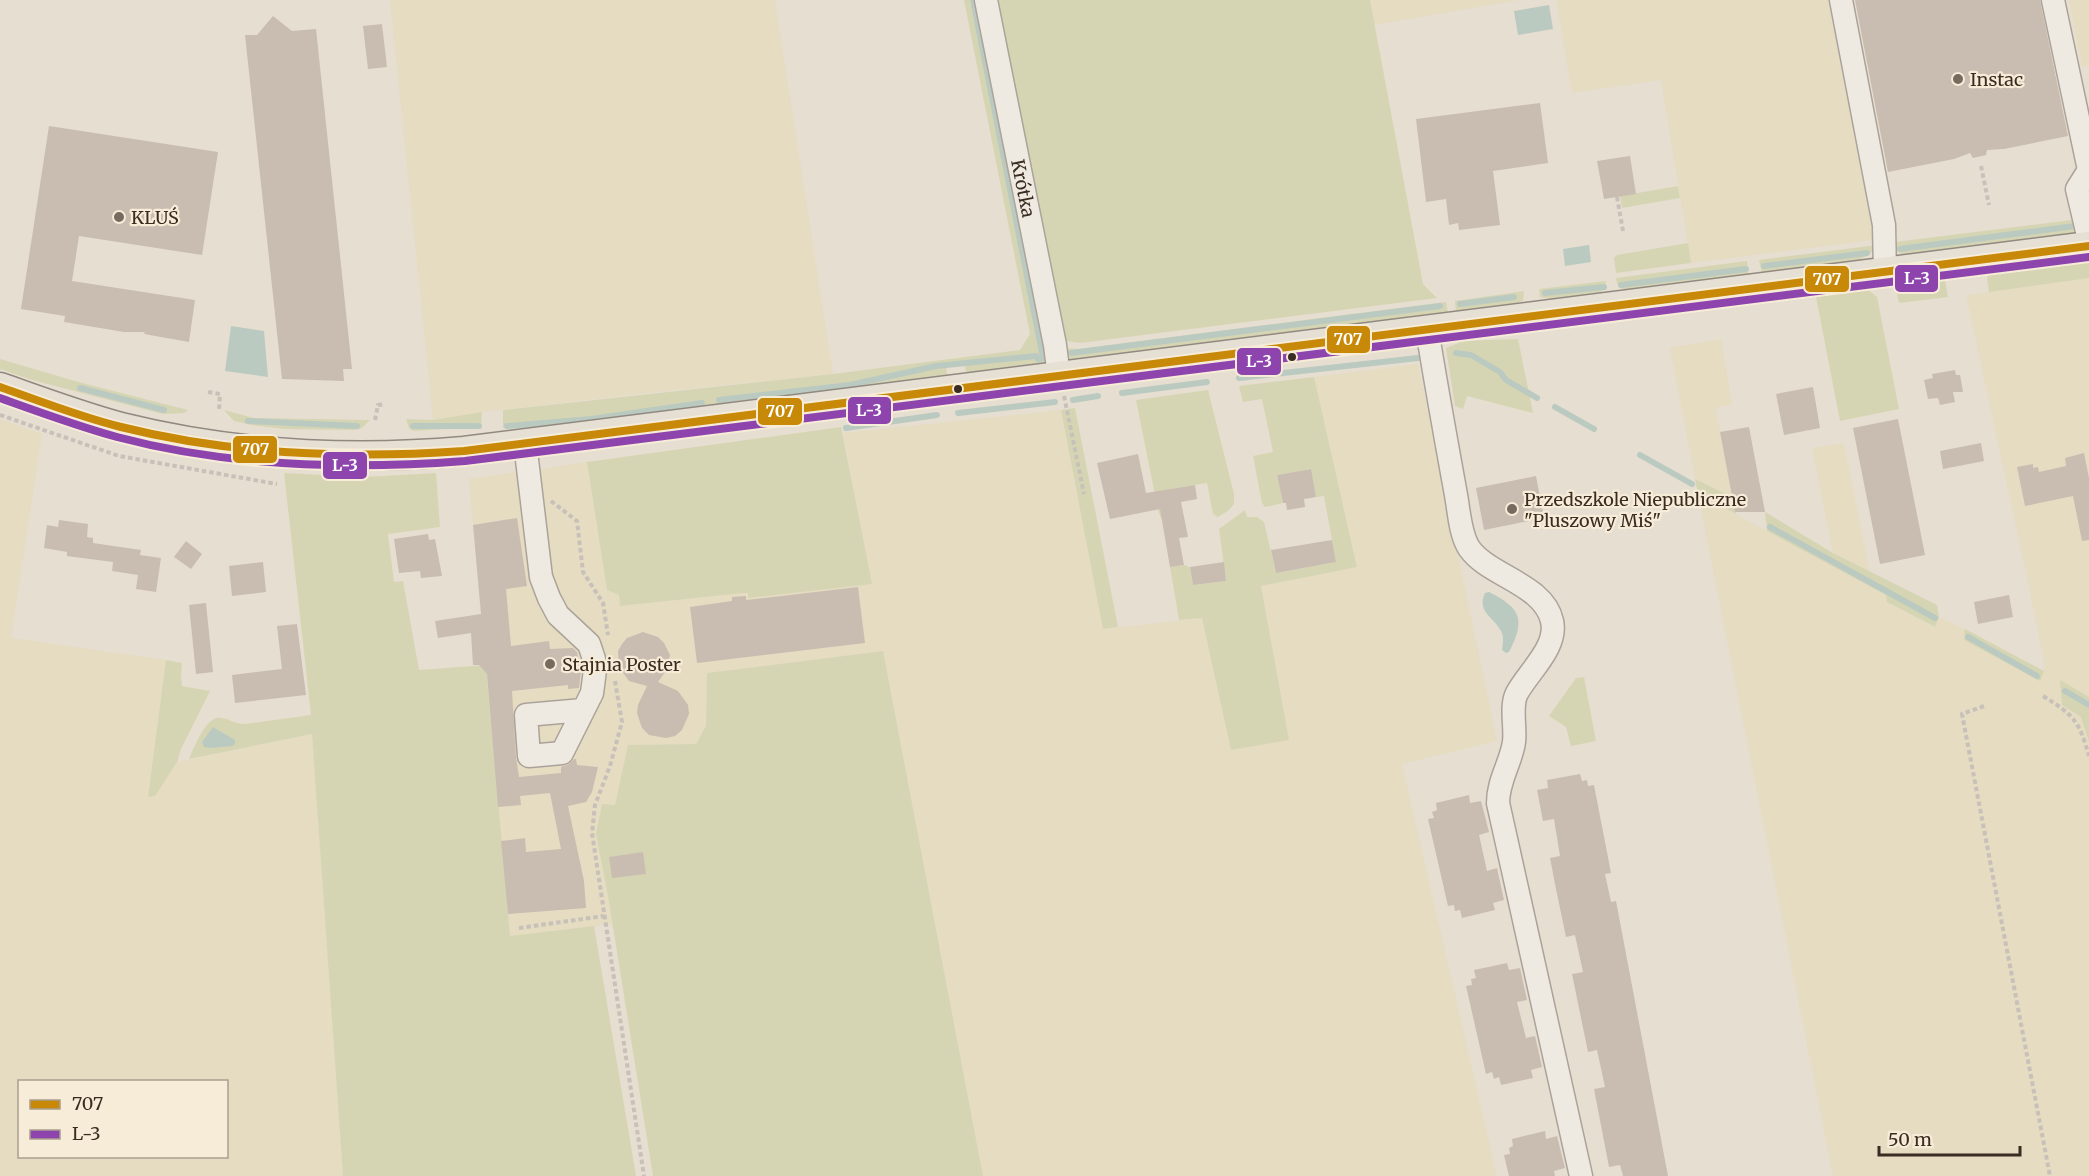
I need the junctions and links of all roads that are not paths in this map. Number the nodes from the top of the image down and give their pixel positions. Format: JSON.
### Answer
{"nodes":[{"id":1,"x":986,"y":0,"type":"edge"},
{"id":2,"x":1841,"y":0,"type":"edge"},
{"id":3,"x":2053,"y":0,"type":"edge"},
{"id":4,"x":2089,"y":240,"type":"edge"},
{"id":5,"x":2089,"y":246,"type":"edge"},
{"id":6,"x":1885,"y":273,"type":"junction"},
{"id":7,"x":1427,"y":329,"type":"junction"},
{"id":8,"x":1061,"y":383,"type":"junction"},
{"id":9,"x":0,"y":387,"type":"edge"},
{"id":10,"x":525,"y":443,"type":"junction"},
{"id":11,"x":583,"y":710,"type":"dead end"},
{"id":12,"x":1581,"y":1176,"type":"edge"}],
"edges":[{"from":1,"to":8,"type":"street","name":"Krótka"},
{"from":2,"to":6,"type":"street"},
{"from":3,"to":4,"type":"street"},
{"from":5,"to":6,"type":"main road"},
{"from":6,"to":7,"type":"main road"},
{"from":7,"to":8,"type":"main road"},
{"from":7,"to":12,"type":"street"},
{"from":8,"to":10,"type":"main road"},
{"from":9,"to":10,"type":"main road"},
{"from":10,"to":11,"type":"street"}]}
